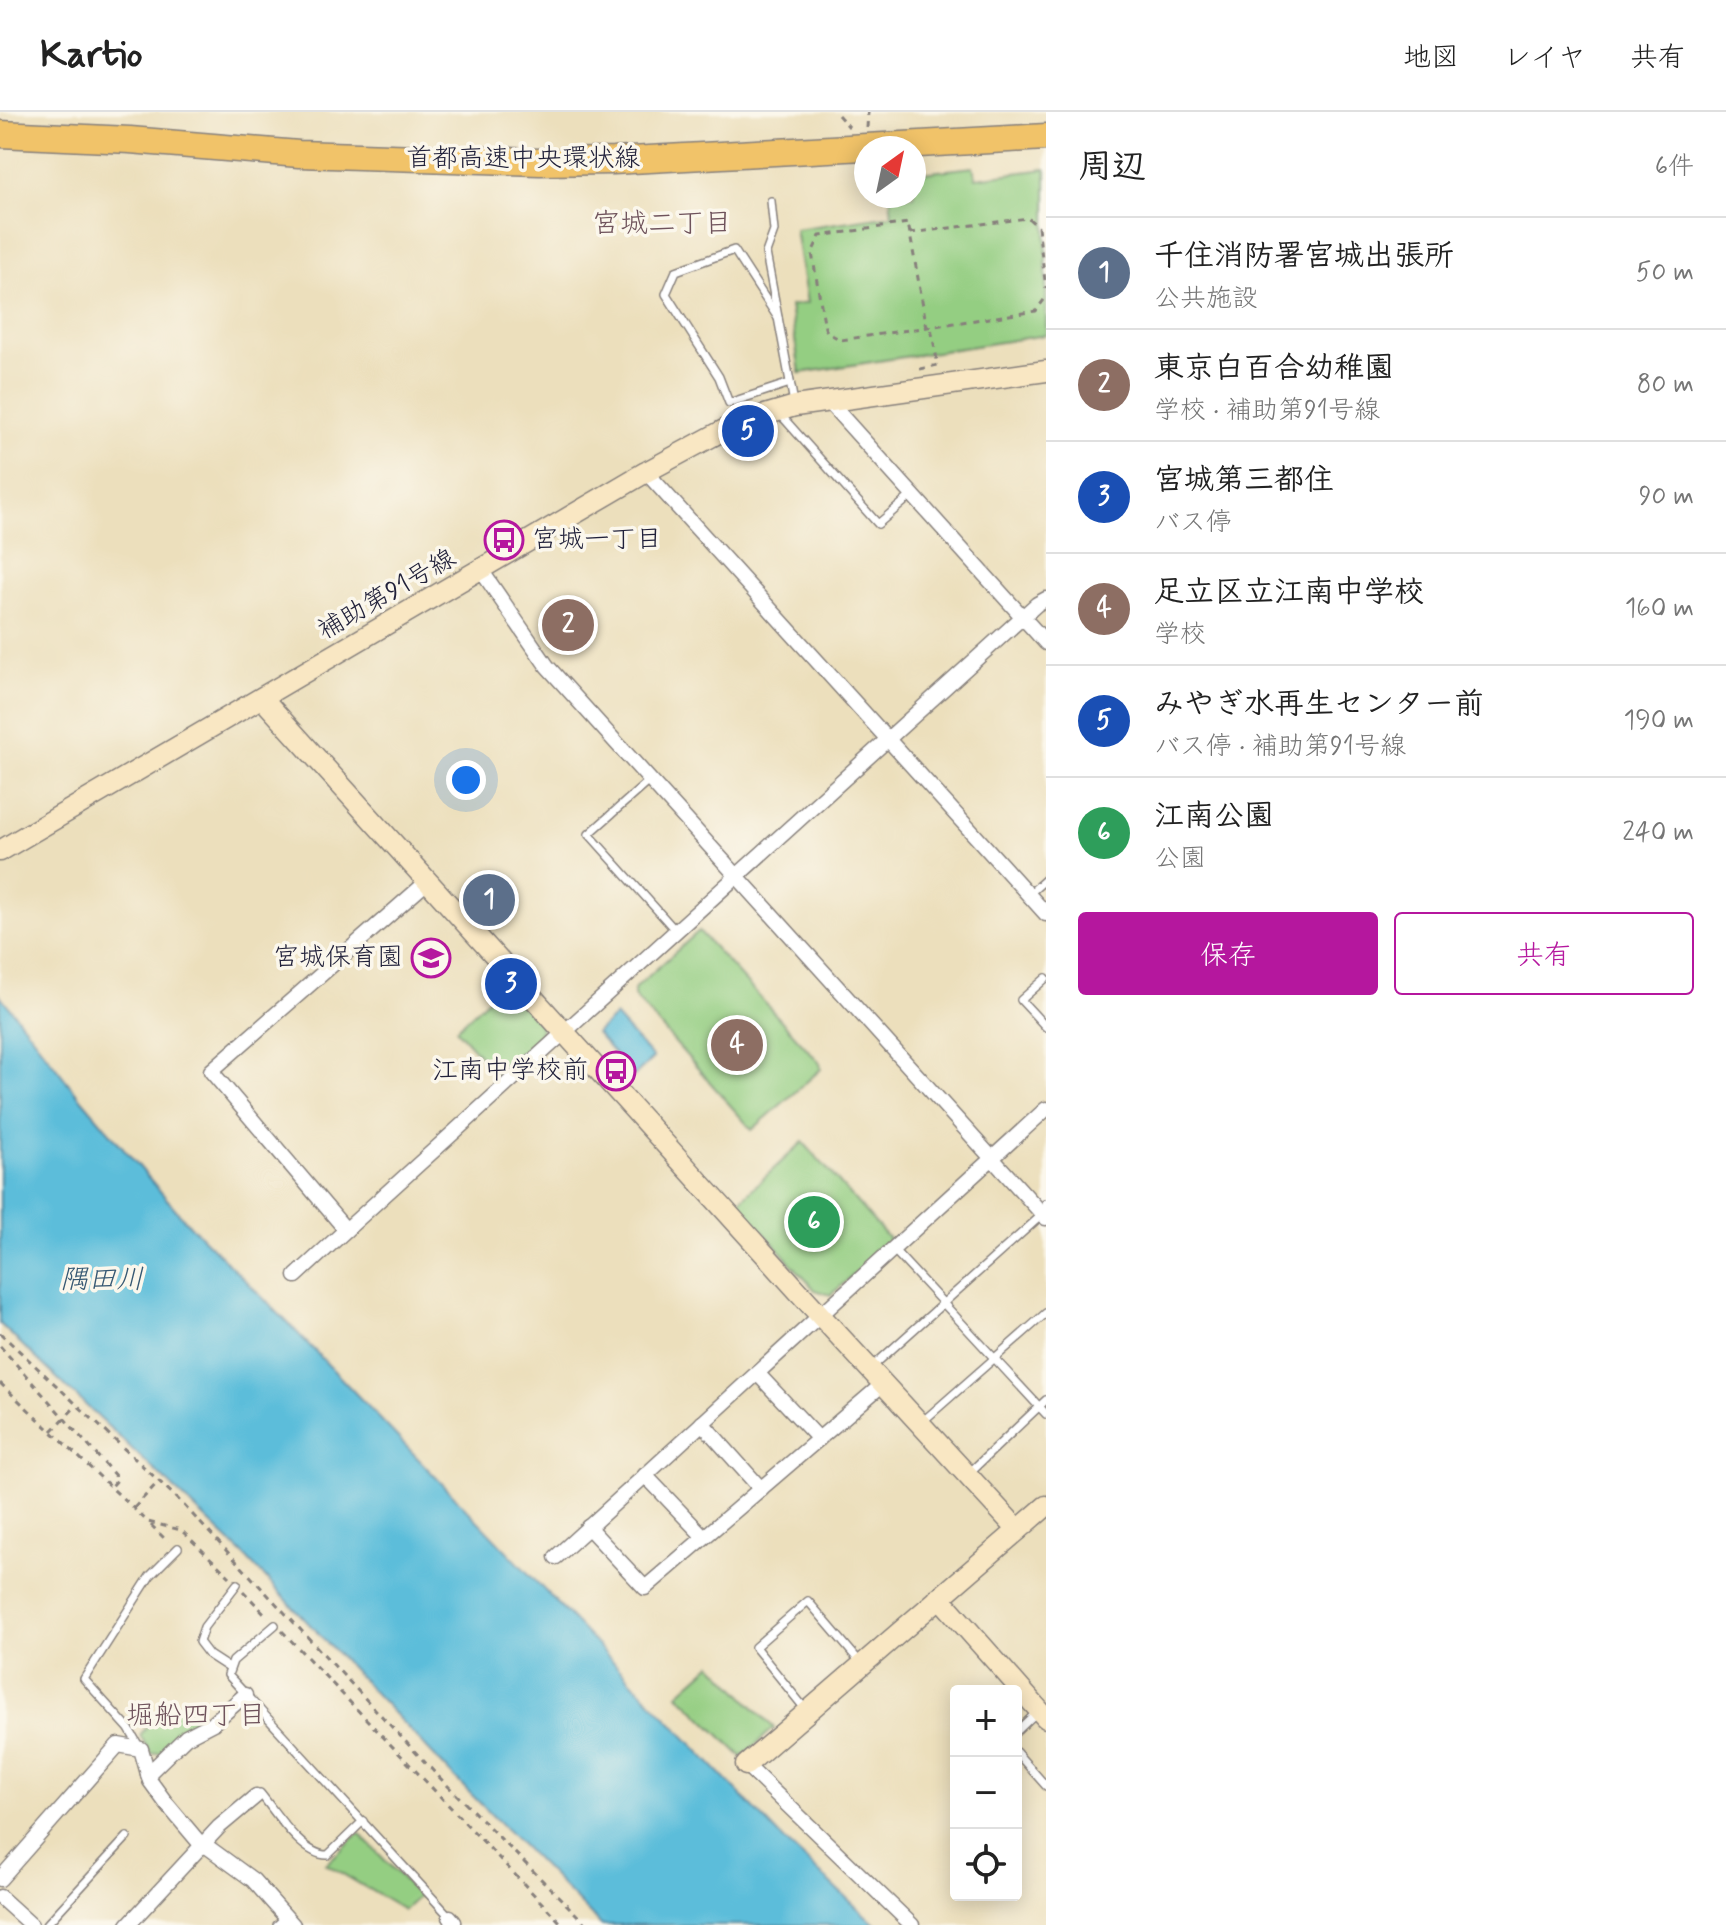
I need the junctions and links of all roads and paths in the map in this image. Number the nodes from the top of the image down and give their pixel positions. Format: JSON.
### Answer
{"nodes":[{"id":1,"x":868,"y":112,"type":"edge"},
{"id":2,"x":0,"y":127,"type":"edge"},
{"id":3,"x":867,"y":132,"type":"dead end"},
{"id":4,"x":0,"y":134,"type":"edge"},
{"id":5,"x":1046,"y":134,"type":"edge"},
{"id":6,"x":771,"y":201,"type":"dead end"},
{"id":7,"x":910,"y":233,"type":"junction"},
{"id":8,"x":1046,"y":288,"type":"edge"},
{"id":9,"x":1046,"y":297,"type":"edge"},
{"id":10,"x":778,"y":318,"type":"junction"},
{"id":11,"x":929,"y":328,"type":"junction"},
{"id":12,"x":937,"y":365,"type":"dead end"},
{"id":13,"x":1046,"y":371,"type":"edge"},
{"id":14,"x":790,"y":383,"type":"junction"},
{"id":15,"x":828,"y":401,"type":"junction"},
{"id":16,"x":786,"y":409,"type":"junction"},
{"id":17,"x":646,"y":472,"type":"junction"},
{"id":18,"x":912,"y":495,"type":"junction"},
{"id":19,"x":481,"y":570,"type":"junction"},
{"id":20,"x":1046,"y":599,"type":"edge"},
{"id":21,"x":1022,"y":617,"type":"junction"},
{"id":22,"x":1046,"y":643,"type":"edge"},
{"id":23,"x":262,"y":698,"type":"junction"},
{"id":24,"x":887,"y":741,"type":"junction"},
{"id":25,"x":650,"y":780,"type":"junction"},
{"id":26,"x":0,"y":851,"type":"edge"},
{"id":27,"x":735,"y":875,"type":"junction"},
{"id":28,"x":1046,"y":879,"type":"edge"},
{"id":29,"x":428,"y":881,"type":"junction"},
{"id":30,"x":1029,"y":894,"type":"junction"},
{"id":31,"x":1046,"y":914,"type":"edge"},
{"id":32,"x":675,"y":930,"type":"junction"},
{"id":33,"x":1046,"y":978,"type":"edge"},
{"id":34,"x":1046,"y":1027,"type":"edge"},
{"id":35,"x":564,"y":1031,"type":"junction"},
{"id":36,"x":1046,"y":1109,"type":"edge"},
{"id":37,"x":992,"y":1159,"type":"junction"},
{"id":38,"x":1045,"y":1212,"type":"edge"},
{"id":39,"x":346,"y":1230,"type":"junction"},
{"id":40,"x":893,"y":1249,"type":"junction"},
{"id":41,"x":296,"y":1276,"type":"dead end"},
{"id":42,"x":944,"y":1303,"type":"junction"},
{"id":43,"x":1046,"y":1313,"type":"edge"},
{"id":44,"x":819,"y":1315,"type":"junction"},
{"id":45,"x":0,"y":1333,"type":"edge"},
{"id":46,"x":0,"y":1346,"type":"edge"},
{"id":47,"x":995,"y":1358,"type":"junction"},
{"id":48,"x":757,"y":1373,"type":"junction"},
{"id":49,"x":878,"y":1376,"type":"junction"},
{"id":50,"x":0,"y":1383,"type":"edge"},
{"id":51,"x":1046,"y":1400,"type":"edge"},
{"id":52,"x":77,"y":1405,"type":"junction"},
{"id":53,"x":1039,"y":1407,"type":"junction"},
{"id":54,"x":1046,"y":1414,"type":"edge"},
{"id":55,"x":64,"y":1418,"type":"junction"},
{"id":56,"x":702,"y":1423,"type":"junction"},
{"id":57,"x":920,"y":1423,"type":"junction"},
{"id":58,"x":51,"y":1432,"type":"junction"},
{"id":59,"x":819,"y":1439,"type":"junction"},
{"id":60,"x":645,"y":1475,"type":"junction"},
{"id":61,"x":967,"y":1475,"type":"junction"},
{"id":62,"x":159,"y":1481,"type":"junction"},
{"id":63,"x":111,"y":1487,"type":"junction"},
{"id":64,"x":761,"y":1489,"type":"junction"},
{"id":65,"x":1046,"y":1506,"type":"edge"},
{"id":66,"x":134,"y":1509,"type":"junction"},
{"id":67,"x":588,"y":1527,"type":"junction"},
{"id":68,"x":1018,"y":1530,"type":"junction"},
{"id":69,"x":704,"y":1537,"type":"junction"},
{"id":70,"x":178,"y":1548,"type":"dead end"},
{"id":71,"x":556,"y":1557,"type":"dead end"},
{"id":72,"x":237,"y":1584,"type":"junction"},
{"id":73,"x":939,"y":1597,"type":"junction"},
{"id":74,"x":275,"y":1625,"type":"junction"},
{"id":75,"x":862,"y":1664,"type":"junction"},
{"id":76,"x":229,"y":1668,"type":"junction"},
{"id":77,"x":245,"y":1695,"type":"junction"},
{"id":78,"x":807,"y":1712,"type":"junction"},
{"id":79,"x":1042,"y":1714,"type":"edge"},
{"id":80,"x":1022,"y":1728,"type":"edge"},
{"id":81,"x":141,"y":1749,"type":"junction"},
{"id":82,"x":1020,"y":1757,"type":"edge"},
{"id":83,"x":746,"y":1765,"type":"joint"},
{"id":84,"x":148,"y":1774,"type":"junction"},
{"id":85,"x":1046,"y":1786,"type":"edge"},
{"id":86,"x":256,"y":1796,"type":"joint"},
{"id":87,"x":363,"y":1821,"type":"junction"},
{"id":88,"x":127,"y":1837,"type":"dead end"},
{"id":89,"x":204,"y":1846,"type":"junction"},
{"id":90,"x":0,"y":1879,"type":"edge"},
{"id":91,"x":0,"y":1897,"type":"edge"},
{"id":92,"x":451,"y":1921,"type":"edge"},
{"id":93,"x":285,"y":1922,"type":"edge"},
{"id":94,"x":31,"y":1925,"type":"edge"},
{"id":95,"x":46,"y":1925,"type":"edge"},
{"id":96,"x":128,"y":1925,"type":"edge"},
{"id":97,"x":563,"y":1925,"type":"edge"},
{"id":98,"x":587,"y":1925,"type":"edge"},
{"id":99,"x":912,"y":1925,"type":"edge"}],
"edges":[{"from":1,"to":3,"type":"path"},
{"from":2,"to":5,"type":"highway","name":"首都高速中央環状線"},
{"from":4,"to":5,"type":"highway","name":"首都高速中央環状線"},
{"from":6,"to":10,"type":"lane"},
{"from":7,"to":8,"type":"path"},
{"from":7,"to":11,"type":"path"},
{"from":7,"to":11,"type":"path"},
{"from":9,"to":11,"type":"path"},
{"from":10,"to":14,"type":"lane"},
{"from":10,"to":14,"type":"lane"},
{"from":11,"to":12,"type":"path"},
{"from":13,"to":15,"type":"street","name":"補助第91号線"},
{"from":14,"to":16,"type":"lane"},
{"from":15,"to":16,"type":"street","name":"補助第91号線"},
{"from":15,"to":18,"type":"street"},
{"from":16,"to":17,"type":"street","name":"補助第91号線"},
{"from":16,"to":18,"type":"lane"},
{"from":17,"to":19,"type":"street","name":"補助第91号線"},
{"from":17,"to":24,"type":"street"},
{"from":18,"to":21,"type":"street"},
{"from":19,"to":23,"type":"street","name":"補助第91号線"},
{"from":19,"to":25,"type":"street"},
{"from":20,"to":21,"type":"street"},
{"from":21,"to":22,"type":"street"},
{"from":21,"to":24,"type":"street"},
{"from":23,"to":26,"type":"street","name":"補助第91号線"},
{"from":23,"to":29,"type":"street"},
{"from":24,"to":27,"type":"street"},
{"from":24,"to":30,"type":"street"},
{"from":25,"to":27,"type":"street"},
{"from":25,"to":32,"type":"lane"},
{"from":27,"to":32,"type":"street"},
{"from":27,"to":37,"type":"street"},
{"from":28,"to":30,"type":"lane"},
{"from":29,"to":35,"type":"street"},
{"from":29,"to":39,"type":"street"},
{"from":30,"to":31,"type":"street"},
{"from":32,"to":35,"type":"street"},
{"from":33,"to":34,"type":"lane"},
{"from":35,"to":39,"type":"street"},
{"from":35,"to":44,"type":"street"},
{"from":36,"to":37,"type":"street"},
{"from":37,"to":38,"type":"street"},
{"from":37,"to":40,"type":"street"},
{"from":38,"to":42,"type":"lane"},
{"from":39,"to":41,"type":"street"},
{"from":40,"to":42,"type":"lane"},
{"from":40,"to":44,"type":"street"},
{"from":42,"to":47,"type":"lane"},
{"from":42,"to":49,"type":"lane"},
{"from":43,"to":47,"type":"lane"},
{"from":44,"to":48,"type":"street"},
{"from":44,"to":49,"type":"street"},
{"from":45,"to":52,"type":"path"},
{"from":46,"to":55,"type":"path"},
{"from":47,"to":53,"type":"lane"},
{"from":47,"to":57,"type":"lane"},
{"from":48,"to":56,"type":"street"},
{"from":48,"to":59,"type":"street"},
{"from":49,"to":57,"type":"street"},
{"from":49,"to":59,"type":"street"},
{"from":50,"to":58,"type":"path"},
{"from":51,"to":53,"type":"lane"},
{"from":52,"to":55,"type":"path"},
{"from":52,"to":62,"type":"path"},
{"from":53,"to":54,"type":"lane"},
{"from":53,"to":61,"type":"lane"},
{"from":55,"to":58,"type":"path"},
{"from":55,"to":63,"type":"path"},
{"from":56,"to":60,"type":"street"},
{"from":56,"to":64,"type":"street"},
{"from":57,"to":61,"type":"street"},
{"from":58,"to":63,"type":"path"},
{"from":59,"to":64,"type":"street"},
{"from":60,"to":67,"type":"street"},
{"from":60,"to":69,"type":"street"},
{"from":61,"to":68,"type":"street"},
{"from":62,"to":66,"type":"path"},
{"from":62,"to":98,"type":"path"},
{"from":63,"to":66,"type":"path"},
{"from":64,"to":69,"type":"street"},
{"from":65,"to":68,"type":"street"},
{"from":66,"to":72,"type":"path"},
{"from":67,"to":69,"type":"street"},
{"from":67,"to":71,"type":"street"},
{"from":68,"to":73,"type":"street"},
{"from":70,"to":81,"type":"lane"},
{"from":72,"to":74,"type":"path"},
{"from":72,"to":76,"type":"lane"},
{"from":73,"to":75,"type":"street"},
{"from":73,"to":79,"type":"street"},
{"from":74,"to":76,"type":"lane"},
{"from":74,"to":97,"type":"path"},
{"from":75,"to":78,"type":"street"},
{"from":75,"to":78,"type":"lane"},
{"from":76,"to":77,"type":"lane"},
{"from":77,"to":84,"type":"street"},
{"from":77,"to":87,"type":"lane"},
{"from":78,"to":83,"type":"street"},
{"from":79,"to":80,"type":"lane"},
{"from":81,"to":84,"type":"street"},
{"from":81,"to":90,"type":"street"},
{"from":82,"to":85,"type":"lane"},
{"from":83,"to":99,"type":"street"},
{"from":84,"to":89,"type":"street"},
{"from":86,"to":87,"type":"lane"},
{"from":86,"to":89,"type":"street"},
{"from":87,"to":92,"type":"lane"},
{"from":88,"to":95,"type":"lane"},
{"from":89,"to":93,"type":"street"},
{"from":89,"to":96,"type":"street"},
{"from":91,"to":94,"type":"street"}]}
